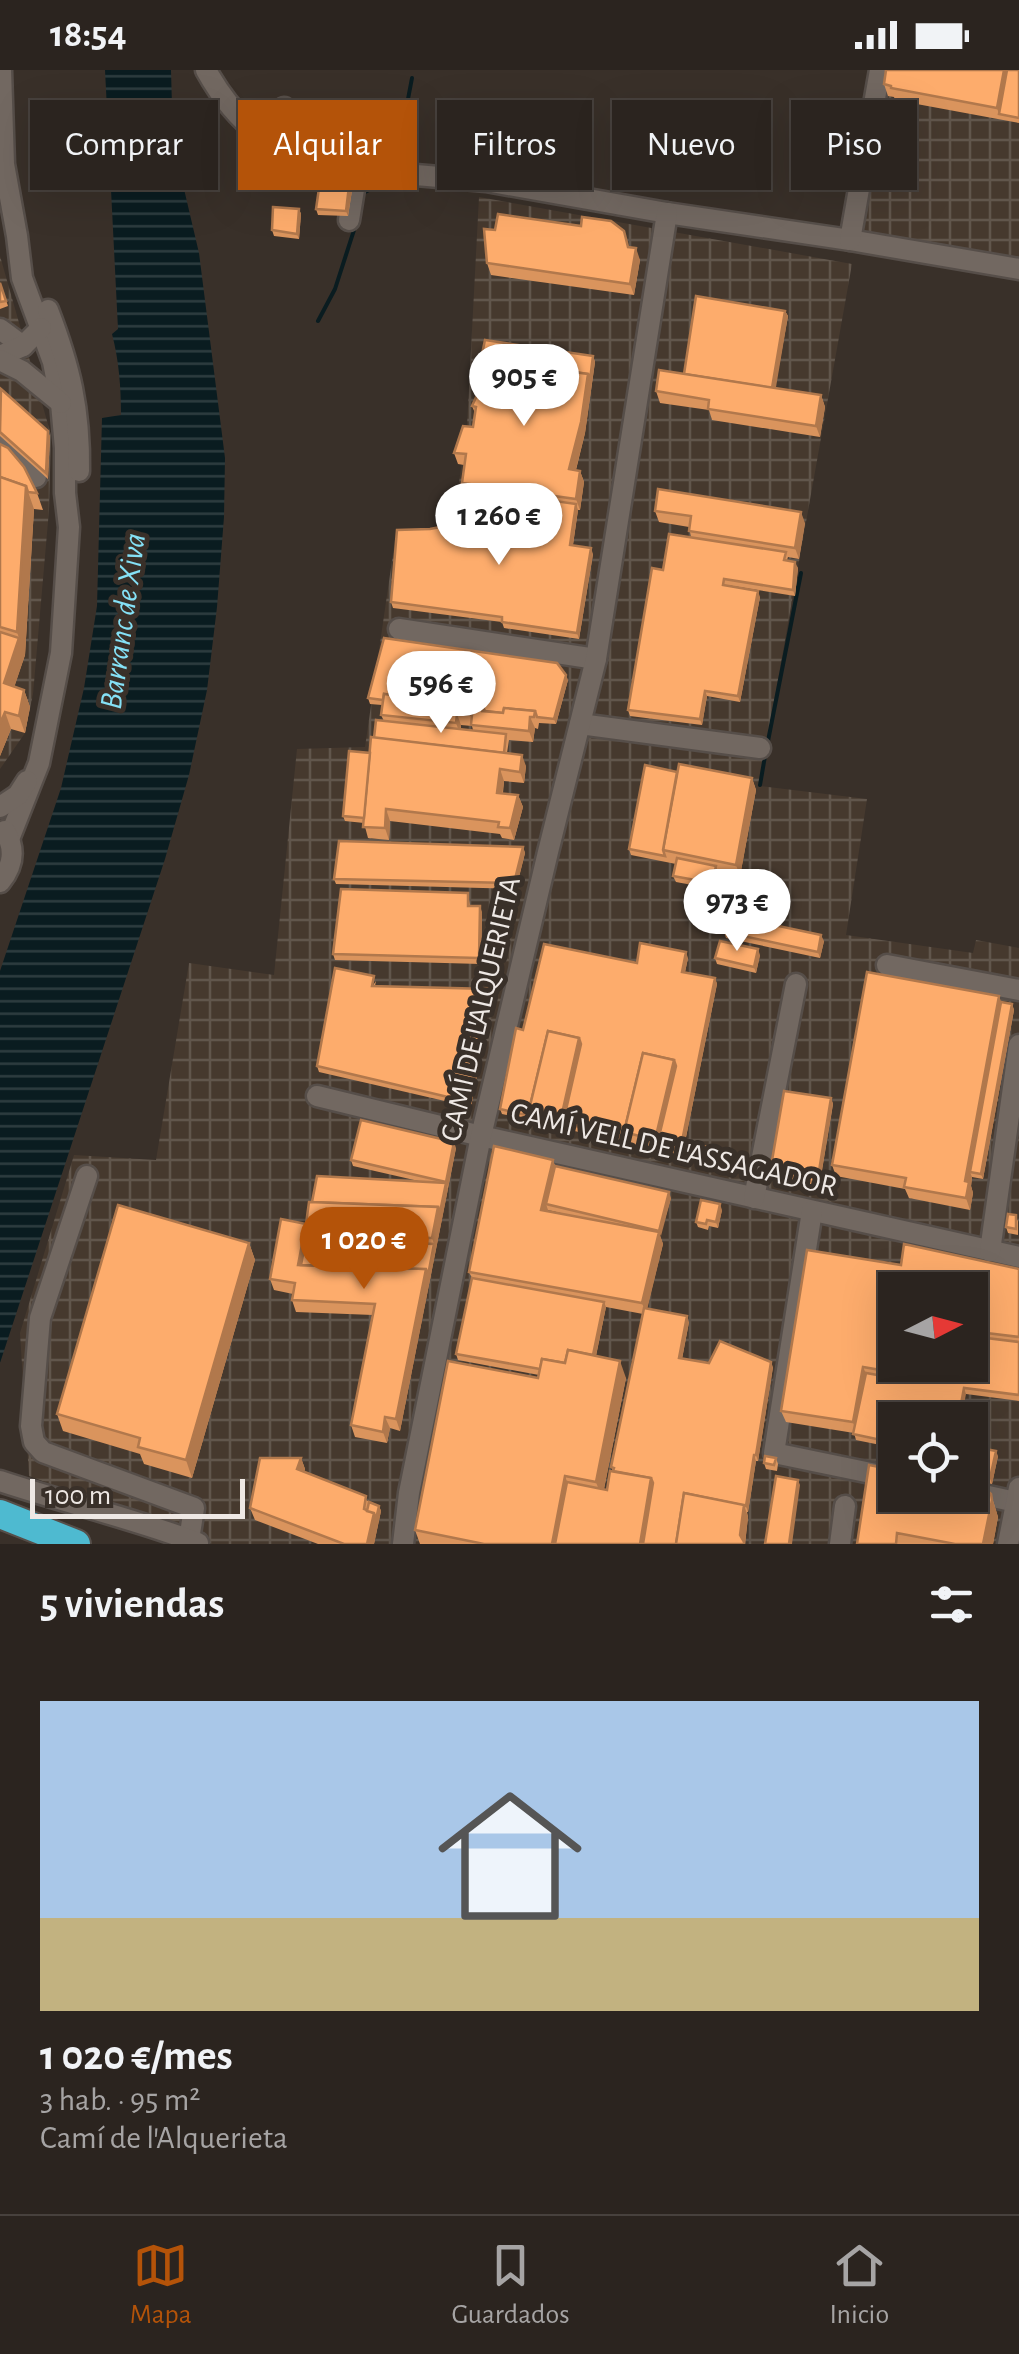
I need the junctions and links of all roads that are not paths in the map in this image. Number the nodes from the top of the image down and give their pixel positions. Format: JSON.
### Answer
{"nodes":[{"id":1,"x":0,"y":70,"type":"edge"},
{"id":2,"x":206,"y":70,"type":"edge"},
{"id":3,"x":880,"y":70,"type":"edge"},
{"id":4,"x":1,"y":112,"type":"edge"},
{"id":5,"x":238,"y":116,"type":"edge"},
{"id":6,"x":417,"y":176,"type":"edge"},
{"id":7,"x":354,"y":190,"type":"edge"},
{"id":8,"x":667,"y":213,"type":"junction"},
{"id":9,"x":349,"y":220,"type":"dead end"},
{"id":10,"x":850,"y":240,"type":"junction"},
{"id":11,"x":12,"y":246,"type":"edge"},
{"id":12,"x":1019,"y":268,"type":"edge"},
{"id":13,"x":0,"y":328,"type":"edge"},
{"id":14,"x":40,"y":328,"type":"junction"},
{"id":15,"x":23,"y":346,"type":"junction"},
{"id":16,"x":0,"y":358,"type":"edge"},
{"id":17,"x":61,"y":403,"type":"junction"},
{"id":18,"x":0,"y":444,"type":"edge"},
{"id":19,"x":36,"y":477,"type":"dead end"},
{"id":20,"x":69,"y":527,"type":"junction"},
{"id":21,"x":399,"y":629,"type":"dead end"},
{"id":22,"x":596,"y":658,"type":"junction"},
{"id":23,"x":580,"y":724,"type":"junction"},
{"id":24,"x":760,"y":748,"type":"dead end"},
{"id":25,"x":39,"y":763,"type":"junction"},
{"id":26,"x":0,"y":807,"type":"edge"},
{"id":27,"x":5,"y":832,"type":"edge"},
{"id":28,"x":0,"y":882,"type":"edge"},
{"id":29,"x":887,"y":965,"type":"dead end"},
{"id":30,"x":796,"y":984,"type":"dead end"},
{"id":31,"x":1019,"y":990,"type":"edge"},
{"id":32,"x":1019,"y":1045,"type":"edge"},
{"id":33,"x":317,"y":1096,"type":"dead end"},
{"id":34,"x":481,"y":1136,"type":"junction"},
{"id":35,"x":87,"y":1176,"type":"dead end"},
{"id":36,"x":754,"y":1198,"type":"junction"},
{"id":37,"x":812,"y":1211,"type":"junction"},
{"id":38,"x":990,"y":1251,"type":"junction"},
{"id":39,"x":1019,"y":1257,"type":"edge"},
{"id":40,"x":878,"y":1475,"type":"edge"},
{"id":41,"x":0,"y":1481,"type":"edge"},
{"id":42,"x":409,"y":1493,"type":"junction"},
{"id":43,"x":988,"y":1493,"type":"edge"},
{"id":44,"x":1018,"y":1495,"type":"edge"},
{"id":45,"x":845,"y":1506,"type":"dead end"},
{"id":46,"x":0,"y":1514,"type":"edge"},
{"id":47,"x":194,"y":1542,"type":"edge"},
{"id":48,"x":76,"y":1544,"type":"edge"},
{"id":49,"x":390,"y":1544,"type":"edge"},
{"id":50,"x":403,"y":1544,"type":"edge"},
{"id":51,"x":840,"y":1544,"type":"edge"},
{"id":52,"x":1008,"y":1544,"type":"edge"}],
"edges":[{"from":1,"to":4,"type":"street"},
{"from":2,"to":5,"type":"street"},
{"from":3,"to":10,"type":"street"},
{"from":4,"to":11,"type":"street"},
{"from":6,"to":8,"type":"street"},
{"from":7,"to":9,"type":"street"},
{"from":8,"to":10,"type":"street"},
{"from":8,"to":22,"type":"street","name":"CAMÍ DE L'ALQUERIETA"},
{"from":10,"to":12,"type":"street"},
{"from":11,"to":14,"type":"street"},
{"from":11,"to":20,"type":"street"},
{"from":13,"to":15,"type":"street"},
{"from":14,"to":15,"type":"street"},
{"from":14,"to":17,"type":"street"},
{"from":15,"to":16,"type":"street"},
{"from":16,"to":17,"type":"street"},
{"from":17,"to":20,"type":"street"},
{"from":18,"to":19,"type":"street"},
{"from":20,"to":25,"type":"street"},
{"from":21,"to":22,"type":"street"},
{"from":22,"to":23,"type":"street","name":"CAMÍ DE L'ALQUERIETA"},
{"from":23,"to":24,"type":"street"},
{"from":23,"to":34,"type":"street","name":"CAMÍ DE L'ALQUERIETA"},
{"from":25,"to":26,"type":"street"},
{"from":25,"to":27,"type":"street"},
{"from":27,"to":28,"type":"street"},
{"from":29,"to":31,"type":"street"},
{"from":30,"to":36,"type":"street"},
{"from":32,"to":38,"type":"street"},
{"from":33,"to":34,"type":"street","name":"CAMÍ VELL DE L'ASSAGADOR"},
{"from":34,"to":36,"type":"street","name":"CAMÍ VELL DE L'ASSAGADOR"},
{"from":34,"to":42,"type":"street","name":"CAMÍ DE L'ALQUERIETA"},
{"from":35,"to":47,"type":"street"},
{"from":36,"to":37,"type":"street","name":"CAMÍ VELL DE L'ASSAGADOR"},
{"from":37,"to":38,"type":"street","name":"CAMÍ VELL DE L'ASSAGADOR"},
{"from":37,"to":40,"type":"street"},
{"from":38,"to":39,"type":"street","name":"CAMÍ VELL DE L'ASSAGADOR"},
{"from":41,"to":47,"type":"street"},
{"from":42,"to":49,"type":"street","name":"CAMÍ DE L'ALQUERIETA"},
{"from":42,"to":50,"type":"street","name":"CAMÍ DE L'ALQUERIETA"},
{"from":43,"to":44,"type":"street"},
{"from":44,"to":52,"type":"street"},
{"from":45,"to":51,"type":"street"},
{"from":46,"to":48,"type":"highway"}]}
